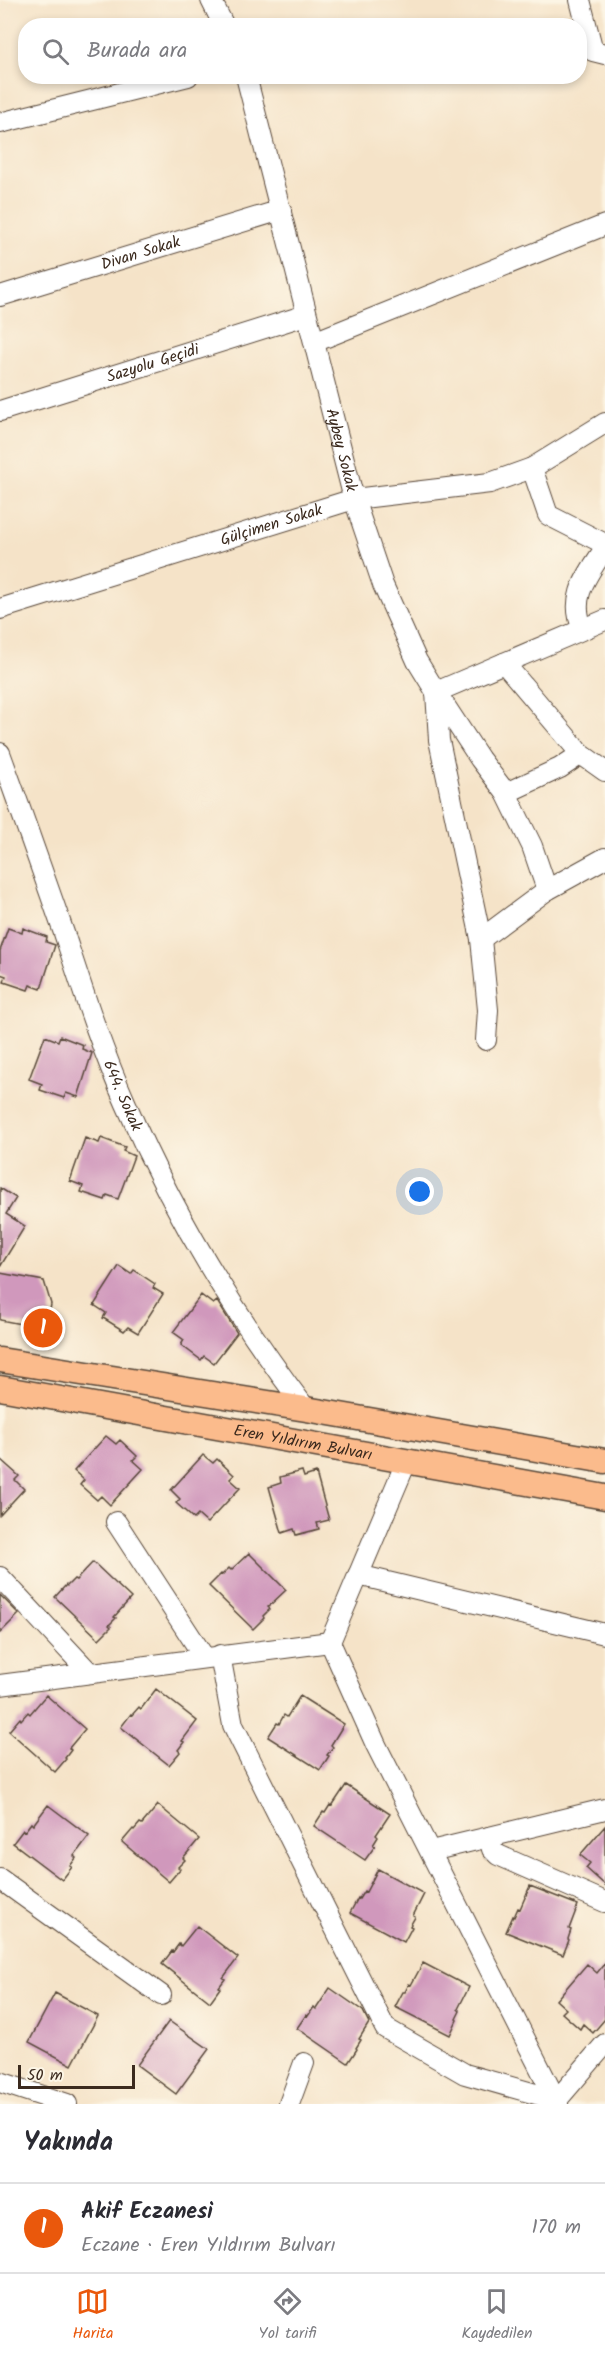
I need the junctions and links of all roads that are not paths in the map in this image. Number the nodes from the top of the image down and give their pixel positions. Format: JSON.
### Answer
{"nodes":[{"id":1,"x":211,"y":0,"type":"edge"},
{"id":2,"x":580,"y":0,"type":"edge"},
{"id":3,"x":220,"y":18,"type":"edge"},
{"id":4,"x":586,"y":18,"type":"edge"},
{"id":5,"x":587,"y":20,"type":"edge"},
{"id":6,"x":599,"y":53,"type":"edge"},
{"id":7,"x":156,"y":84,"type":"edge"},
{"id":8,"x":248,"y":84,"type":"edge"},
{"id":9,"x":0,"y":123,"type":"edge"},
{"id":10,"x":281,"y":210,"type":"junction"},
{"id":11,"x":605,"y":225,"type":"edge"},
{"id":12,"x":0,"y":296,"type":"edge"},
{"id":13,"x":306,"y":315,"type":"junction"},
{"id":14,"x":314,"y":342,"type":"junction"},
{"id":15,"x":0,"y":411,"type":"edge"},
{"id":16,"x":605,"y":423,"type":"edge"},
{"id":17,"x":532,"y":468,"type":"junction"},
{"id":18,"x":354,"y":499,"type":"junction"},
{"id":19,"x":605,"y":546,"type":"edge"},
{"id":20,"x":0,"y":609,"type":"edge"},
{"id":21,"x":605,"y":620,"type":"edge"},
{"id":22,"x":583,"y":629,"type":"junction"},
{"id":23,"x":504,"y":663,"type":"junction"},
{"id":24,"x":436,"y":692,"type":"junction"},
{"id":25,"x":0,"y":753,"type":"edge"},
{"id":26,"x":581,"y":754,"type":"junction"},
{"id":27,"x":605,"y":771,"type":"edge"},
{"id":28,"x":506,"y":793,"type":"junction"},
{"id":29,"x":605,"y":858,"type":"edge"},
{"id":30,"x":547,"y":890,"type":"junction"},
{"id":31,"x":481,"y":939,"type":"junction"},
{"id":32,"x":486,"y":1040,"type":"dead end"},
{"id":33,"x":0,"y":1360,"type":"edge"},
{"id":34,"x":0,"y":1388,"type":"edge"},
{"id":35,"x":306,"y":1409,"type":"junction"},
{"id":36,"x":407,"y":1460,"type":"junction"},
{"id":37,"x":605,"y":1461,"type":"edge"},
{"id":38,"x":605,"y":1497,"type":"edge"},
{"id":39,"x":116,"y":1522,"type":"dead end"},
{"id":40,"x":358,"y":1575,"type":"junction"},
{"id":41,"x":0,"y":1577,"type":"edge"},
{"id":42,"x":605,"y":1634,"type":"edge"},
{"id":43,"x":330,"y":1642,"type":"junction"},
{"id":44,"x":212,"y":1656,"type":"junction"},
{"id":45,"x":89,"y":1672,"type":"junction"},
{"id":46,"x":0,"y":1684,"type":"edge"},
{"id":47,"x":605,"y":1809,"type":"edge"},
{"id":48,"x":489,"y":1837,"type":"junction"},
{"id":49,"x":431,"y":1851,"type":"junction"},
{"id":50,"x":0,"y":1879,"type":"edge"},
{"id":51,"x":605,"y":1902,"type":"edge"},
{"id":52,"x":161,"y":1995,"type":"dead end"},
{"id":53,"x":605,"y":2044,"type":"edge"},
{"id":54,"x":304,"y":2063,"type":"dead end"},
{"id":55,"x":0,"y":2082,"type":"edge"},
{"id":56,"x":557,"y":2102,"type":"edge"},
{"id":57,"x":67,"y":2104,"type":"edge"},
{"id":58,"x":289,"y":2104,"type":"edge"}],
"edges":[{"from":1,"to":3,"type":"street"},
{"from":2,"to":4,"type":"street"},
{"from":5,"to":6,"type":"street"},
{"from":7,"to":9,"type":"street"},
{"from":8,"to":10,"type":"street","name":"Aybey Sokak"},
{"from":10,"to":12,"type":"street","name":"Divan Sokak"},
{"from":10,"to":13,"type":"street","name":"Aybey Sokak"},
{"from":11,"to":14,"type":"street"},
{"from":13,"to":14,"type":"street","name":"Aybey Sokak"},
{"from":13,"to":15,"type":"street","name":"Sazyolu Geçidi"},
{"from":14,"to":18,"type":"street","name":"Aybey Sokak"},
{"from":16,"to":17,"type":"street","name":"Gülçimen Sokak"},
{"from":17,"to":18,"type":"street","name":"Gülçimen Sokak"},
{"from":17,"to":19,"type":"street"},
{"from":18,"to":20,"type":"street","name":"Gülçimen Sokak"},
{"from":18,"to":24,"type":"street","name":"Aybey Sokak"},
{"from":19,"to":22,"type":"street"},
{"from":21,"to":22,"type":"street"},
{"from":22,"to":23,"type":"street"},
{"from":23,"to":24,"type":"street"},
{"from":23,"to":26,"type":"street"},
{"from":24,"to":28,"type":"street","name":"Aybey Sokak"},
{"from":24,"to":31,"type":"street"},
{"from":25,"to":35,"type":"street","name":"644. Sokak"},
{"from":26,"to":27,"type":"street"},
{"from":26,"to":28,"type":"street"},
{"from":28,"to":30,"type":"street","name":"Aybey Sokak"},
{"from":29,"to":30,"type":"street"},
{"from":30,"to":31,"type":"street"},
{"from":31,"to":32,"type":"street"},
{"from":33,"to":35,"type":"main road","name":"Eren Yıldırım Bulvarı"},
{"from":34,"to":36,"type":"main road","name":"Eren Yıldırım Bulvarı"},
{"from":35,"to":37,"type":"main road","name":"Eren Yıldırım Bulvarı"},
{"from":36,"to":38,"type":"main road","name":"Eren Yıldırım Bulvarı"},
{"from":36,"to":40,"type":"street"},
{"from":39,"to":44,"type":"street"},
{"from":40,"to":42,"type":"street"},
{"from":40,"to":43,"type":"street"},
{"from":41,"to":45,"type":"street"},
{"from":43,"to":44,"type":"street"},
{"from":43,"to":49,"type":"street"},
{"from":44,"to":45,"type":"street"},
{"from":44,"to":56,"type":"street"},
{"from":45,"to":46,"type":"street"},
{"from":47,"to":48,"type":"street"},
{"from":48,"to":49,"type":"street"},
{"from":48,"to":51,"type":"street"},
{"from":49,"to":56,"type":"street"},
{"from":50,"to":52,"type":"street"},
{"from":53,"to":56,"type":"street"},
{"from":54,"to":58,"type":"street"},
{"from":55,"to":57,"type":"street"}]}
